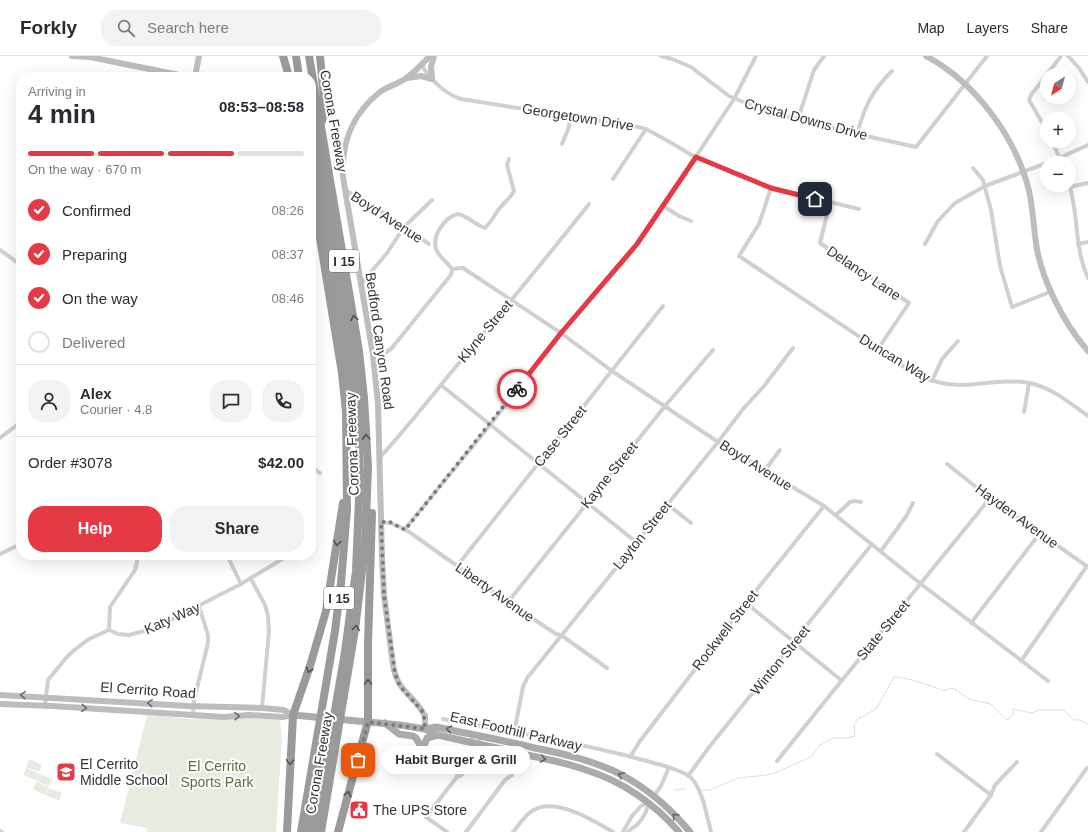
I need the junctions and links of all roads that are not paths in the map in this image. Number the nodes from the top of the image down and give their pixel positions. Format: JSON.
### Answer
{"nodes":[{"id":1,"x":72,"y":56,"type":"edge"},
{"id":2,"x":199,"y":56,"type":"edge"},
{"id":3,"x":283,"y":56,"type":"edge"},
{"id":4,"x":289,"y":56,"type":"edge"},
{"id":5,"x":296,"y":56,"type":"edge"},
{"id":6,"x":304,"y":56,"type":"edge"},
{"id":7,"x":309,"y":56,"type":"edge"},
{"id":8,"x":320,"y":56,"type":"edge"},
{"id":9,"x":430,"y":56,"type":"edge"},
{"id":10,"x":434,"y":56,"type":"edge"},
{"id":11,"x":661,"y":56,"type":"edge"},
{"id":12,"x":756,"y":56,"type":"edge"},
{"id":13,"x":824,"y":56,"type":"edge"},
{"id":14,"x":926,"y":56,"type":"edge"},
{"id":15,"x":987,"y":56,"type":"edge"},
{"id":16,"x":1061,"y":56,"type":"edge"},
{"id":17,"x":1068,"y":56,"type":"edge"},
{"id":18,"x":421,"y":65,"type":"junction"},
{"id":19,"x":892,"y":71,"type":"dead end"},
{"id":20,"x":164,"y":72,"type":"edge"},
{"id":21,"x":196,"y":72,"type":"edge"},
{"id":22,"x":288,"y":72,"type":"edge"},
{"id":23,"x":292,"y":72,"type":"edge"},
{"id":24,"x":298,"y":72,"type":"edge"},
{"id":25,"x":307,"y":72,"type":"edge"},
{"id":26,"x":312,"y":72,"type":"edge"},
{"id":27,"x":406,"y":78,"type":"junction"},
{"id":28,"x":432,"y":79,"type":"junction"},
{"id":29,"x":1088,"y":82,"type":"edge"},
{"id":30,"x":964,"y":84,"type":"junction"},
{"id":31,"x":316,"y":96,"type":"edge"},
{"id":32,"x":734,"y":99,"type":"junction"},
{"id":33,"x":570,"y":116,"type":"junction"},
{"id":34,"x":798,"y":119,"type":"junction"},
{"id":35,"x":1040,"y":119,"type":"edge"},
{"id":36,"x":321,"y":124,"type":"junction"},
{"id":37,"x":316,"y":128,"type":"edge"},
{"id":38,"x":646,"y":129,"type":"junction"},
{"id":39,"x":857,"y":134,"type":"junction"},
{"id":40,"x":562,"y":144,"type":"dead end"},
{"id":41,"x":1088,"y":145,"type":"edge"},
{"id":42,"x":1069,"y":156,"type":"edge"},
{"id":43,"x":696,"y":157,"type":"junction"},
{"id":44,"x":509,"y":159,"type":"dead end"},
{"id":45,"x":1040,"y":166,"type":"edge"},
{"id":46,"x":973,"y":168,"type":"dead end"},
{"id":47,"x":1023,"y":172,"type":"junction"},
{"id":48,"x":316,"y":174,"type":"edge"},
{"id":49,"x":613,"y":179,"type":"dead end"},
{"id":50,"x":1088,"y":183,"type":"edge"},
{"id":51,"x":1076,"y":185,"type":"edge"},
{"id":52,"x":985,"y":186,"type":"junction"},
{"id":53,"x":771,"y":188,"type":"junction"},
{"id":54,"x":345,"y":190,"type":"junction"},
{"id":55,"x":1071,"y":192,"type":"edge"},
{"id":56,"x":432,"y":200,"type":"dead end"},
{"id":57,"x":830,"y":202,"type":"junction"},
{"id":58,"x":589,"y":204,"type":"dead end"},
{"id":59,"x":663,"y":206,"type":"junction"},
{"id":60,"x":859,"y":208,"type":"dead end"},
{"id":61,"x":316,"y":214,"type":"edge"},
{"id":62,"x":691,"y":221,"type":"dead end"},
{"id":63,"x":404,"y":227,"type":"junction"},
{"id":64,"x":1088,"y":242,"type":"edge"},
{"id":65,"x":429,"y":244,"type":"dead end"},
{"id":66,"x":925,"y":244,"type":"dead end"},
{"id":67,"x":1078,"y":244,"type":"junction"},
{"id":68,"x":0,"y":250,"type":"edge"},
{"id":69,"x":16,"y":261,"type":"edge"},
{"id":70,"x":452,"y":269,"type":"junction"},
{"id":71,"x":1088,"y":278,"type":"edge"},
{"id":72,"x":361,"y":284,"type":"junction"},
{"id":73,"x":1050,"y":292,"type":"junction"},
{"id":74,"x":511,"y":300,"type":"junction"},
{"id":75,"x":663,"y":306,"type":"dead end"},
{"id":76,"x":561,"y":333,"type":"junction"},
{"id":77,"x":958,"y":341,"type":"dead end"},
{"id":78,"x":793,"y":348,"type":"dead end"},
{"id":79,"x":878,"y":349,"type":"junction"},
{"id":80,"x":713,"y":350,"type":"dead end"},
{"id":81,"x":1088,"y":351,"type":"edge"},
{"id":82,"x":373,"y":355,"type":"junction"},
{"id":83,"x":612,"y":371,"type":"junction"},
{"id":84,"x":932,"y":381,"type":"junction"},
{"id":85,"x":1029,"y":383,"type":"junction"},
{"id":86,"x":440,"y":385,"type":"junction"},
{"id":87,"x":665,"y":406,"type":"junction"},
{"id":88,"x":1024,"y":412,"type":"dead end"},
{"id":89,"x":1088,"y":416,"type":"edge"},
{"id":90,"x":490,"y":425,"type":"junction"},
{"id":91,"x":16,"y":426,"type":"edge"},
{"id":92,"x":0,"y":438,"type":"edge"},
{"id":93,"x":718,"y":442,"type":"junction"},
{"id":94,"x":780,"y":450,"type":"dead end"},
{"id":95,"x":380,"y":457,"type":"junction"},
{"id":96,"x":538,"y":463,"type":"junction"},
{"id":97,"x":946,"y":464,"type":"dead end"},
{"id":98,"x":316,"y":469,"type":"edge"},
{"id":99,"x":765,"y":470,"type":"junction"},
{"id":100,"x":320,"y":472,"type":"dead end"},
{"id":101,"x":368,"y":476,"type":"junction"},
{"id":102,"x":348,"y":491,"type":"junction"},
{"id":103,"x":990,"y":498,"type":"junction"},
{"id":104,"x":861,"y":502,"type":"dead end"},
{"id":105,"x":587,"y":503,"type":"junction"},
{"id":106,"x":913,"y":503,"type":"dead end"},
{"id":107,"x":667,"y":504,"type":"junction"},
{"id":108,"x":824,"y":506,"type":"junction"},
{"id":109,"x":836,"y":516,"type":"junction"},
{"id":110,"x":381,"y":522,"type":"junction"},
{"id":111,"x":691,"y":523,"type":"dead end"},
{"id":112,"x":405,"y":530,"type":"junction"},
{"id":113,"x":1040,"y":533,"type":"junction"},
{"id":114,"x":636,"y":542,"type":"junction"},
{"id":115,"x":872,"y":544,"type":"junction"},
{"id":116,"x":16,"y":546,"type":"edge"},
{"id":117,"x":881,"y":551,"type":"junction"},
{"id":118,"x":0,"y":554,"type":"edge"},
{"id":119,"x":137,"y":560,"type":"edge"},
{"id":120,"x":229,"y":560,"type":"edge"},
{"id":121,"x":281,"y":560,"type":"edge"},
{"id":122,"x":456,"y":566,"type":"junction"},
{"id":123,"x":1088,"y":566,"type":"edge"},
{"id":124,"x":251,"y":579,"type":"junction"},
{"id":125,"x":241,"y":584,"type":"junction"},
{"id":126,"x":921,"y":584,"type":"junction"},
{"id":127,"x":508,"y":602,"type":"junction"},
{"id":128,"x":746,"y":603,"type":"junction"},
{"id":129,"x":199,"y":606,"type":"junction"},
{"id":130,"x":971,"y":623,"type":"junction"},
{"id":131,"x":109,"y":630,"type":"junction"},
{"id":132,"x":561,"y":635,"type":"junction"},
{"id":133,"x":795,"y":642,"type":"junction"},
{"id":134,"x":1021,"y":660,"type":"junction"},
{"id":135,"x":607,"y":668,"type":"dead end"},
{"id":136,"x":841,"y":680,"type":"junction"},
{"id":137,"x":1048,"y":681,"type":"dead end"},
{"id":138,"x":0,"y":695,"type":"edge"},
{"id":139,"x":46,"y":697,"type":"junction"},
{"id":140,"x":0,"y":704,"type":"edge"},
{"id":141,"x":45,"y":705,"type":"junction"},
{"id":142,"x":332,"y":705,"type":"junction"},
{"id":143,"x":193,"y":706,"type":"junction"},
{"id":144,"x":262,"y":708,"type":"junction"},
{"id":145,"x":193,"y":715,"type":"junction"},
{"id":146,"x":293,"y":715,"type":"junction"},
{"id":147,"x":444,"y":719,"type":"dead end"},
{"id":148,"x":368,"y":722,"type":"junction"},
{"id":149,"x":385,"y":723,"type":"junction"},
{"id":150,"x":425,"y":729,"type":"junction"},
{"id":151,"x":327,"y":731,"type":"junction"},
{"id":152,"x":514,"y":733,"type":"junction"},
{"id":153,"x":476,"y":735,"type":"junction"},
{"id":154,"x":438,"y":736,"type":"junction"},
{"id":155,"x":475,"y":743,"type":"junction"},
{"id":156,"x":937,"y":754,"type":"dead end"},
{"id":157,"x":630,"y":757,"type":"junction"},
{"id":158,"x":777,"y":761,"type":"dead end"},
{"id":159,"x":1017,"y":762,"type":"dead end"},
{"id":160,"x":669,"y":767,"type":"junction"},
{"id":161,"x":1087,"y":768,"type":"edge"},
{"id":162,"x":512,"y":775,"type":"dead end"},
{"id":163,"x":688,"y":776,"type":"junction"},
{"id":164,"x":991,"y":795,"type":"junction"},
{"id":165,"x":653,"y":796,"type":"junction"},
{"id":166,"x":648,"y":803,"type":"junction"},
{"id":167,"x":630,"y":826,"type":"junction"},
{"id":168,"x":287,"y":832,"type":"edge"},
{"id":169,"x":301,"y":832,"type":"edge"},
{"id":170,"x":307,"y":832,"type":"edge"},
{"id":171,"x":314,"y":832,"type":"edge"},
{"id":172,"x":320,"y":832,"type":"edge"},
{"id":173,"x":338,"y":832,"type":"edge"},
{"id":174,"x":447,"y":832,"type":"edge"},
{"id":175,"x":466,"y":832,"type":"edge"},
{"id":176,"x":513,"y":832,"type":"edge"},
{"id":177,"x":613,"y":832,"type":"edge"},
{"id":178,"x":623,"y":832,"type":"edge"},
{"id":179,"x":628,"y":832,"type":"edge"},
{"id":180,"x":679,"y":832,"type":"edge"},
{"id":181,"x":690,"y":832,"type":"edge"},
{"id":182,"x":711,"y":832,"type":"edge"},
{"id":183,"x":964,"y":832,"type":"edge"},
{"id":184,"x":1041,"y":832,"type":"edge"}],
"edges":[{"from":1,"to":20,"type":"main road"},
{"from":2,"to":21,"type":"main road"},
{"from":3,"to":22,"type":"highway"},
{"from":4,"to":23,"type":"highway"},
{"from":5,"to":24,"type":"highway"},
{"from":6,"to":25,"type":"highway"},
{"from":7,"to":26,"type":"highway","name":"Corona Freeway","number":"I 15"},
{"from":8,"to":36,"type":"highway"},
{"from":9,"to":18,"type":"main road","name":"Bedford Canyon Road"},
{"from":10,"to":28,"type":"main road"},
{"from":11,"to":32,"type":"street","name":"Crystal Downs Drive"},
{"from":12,"to":32,"type":"street"},
{"from":13,"to":34,"type":"street"},
{"from":14,"to":30,"type":"main road"},
{"from":15,"to":30,"type":"street"},
{"from":16,"to":35,"type":"street"},
{"from":17,"to":29,"type":"street"},
{"from":18,"to":27,"type":"main road","name":"Bedford Canyon Road"},
{"from":18,"to":28,"type":"street","name":"Georgetown Drive"},
{"from":19,"to":39,"type":"street"},
{"from":27,"to":28,"type":"main road"},
{"from":27,"to":54,"type":"main road","name":"Bedford Canyon Road"},
{"from":28,"to":33,"type":"street","name":"Georgetown Drive"},
{"from":30,"to":39,"type":"street","name":"Crystal Downs Drive"},
{"from":30,"to":47,"type":"main road"},
{"from":31,"to":36,"type":"highway","name":"Corona Freeway","number":"I 15"},
{"from":32,"to":34,"type":"street","name":"Crystal Downs Drive"},
{"from":32,"to":43,"type":"street"},
{"from":33,"to":38,"type":"street","name":"Georgetown Drive"},
{"from":33,"to":40,"type":"street"},
{"from":34,"to":39,"type":"street","name":"Crystal Downs Drive"},
{"from":101,"to":36,"type":"highway","name":"Corona Freeway","number":"I 15","one_way":true},
{"from":37,"to":142,"type":"highway"},
{"from":38,"to":43,"type":"street","name":"Georgetown Drive"},
{"from":38,"to":49,"type":"street"},
{"from":41,"to":42,"type":"street"},
{"from":43,"to":53,"type":"street","name":"Georgetown Drive"},
{"from":43,"to":59,"type":"street"},
{"from":44,"to":70,"type":"street"},
{"from":45,"to":47,"type":"street"},
{"from":46,"to":52,"type":"street"},
{"from":47,"to":52,"type":"street"},
{"from":47,"to":73,"type":"main road"},
{"from":48,"to":142,"type":"highway"},
{"from":50,"to":51,"type":"street"},
{"from":52,"to":66,"type":"street"},
{"from":52,"to":73,"type":"street"},
{"from":53,"to":57,"type":"street","name":"Georgetown Drive"},
{"from":53,"to":79,"type":"street","name":"Duncan Way"},
{"from":54,"to":63,"type":"street","name":"Boyd Avenue"},
{"from":54,"to":72,"type":"main road","name":"Bedford Canyon Road"},
{"from":55,"to":67,"type":"street"},
{"from":56,"to":63,"type":"street"},
{"from":57,"to":60,"type":"street","name":"Georgetown Drive"},
{"from":57,"to":79,"type":"street","name":"Delancy Lane"},
{"from":58,"to":74,"type":"street","name":"Klyne Street"},
{"from":59,"to":62,"type":"street"},
{"from":59,"to":76,"type":"street"},
{"from":61,"to":102,"type":"highway","name":"Corona Freeway","number":"I 15"},
{"from":63,"to":65,"type":"street","name":"Boyd Avenue"},
{"from":63,"to":72,"type":"street"},
{"from":64,"to":67,"type":"street"},
{"from":67,"to":71,"type":"street"},
{"from":68,"to":69,"type":"street"},
{"from":70,"to":74,"type":"street","name":"Boyd Avenue"},
{"from":70,"to":82,"type":"street"},
{"from":72,"to":82,"type":"main road","name":"Bedford Canyon Road"},
{"from":73,"to":81,"type":"main road"},
{"from":74,"to":76,"type":"street","name":"Boyd Avenue"},
{"from":74,"to":86,"type":"street","name":"Klyne Street"},
{"from":75,"to":83,"type":"street","name":"Case Street"},
{"from":76,"to":83,"type":"street","name":"Boyd Avenue"},
{"from":76,"to":90,"type":"street"},
{"from":77,"to":84,"type":"street"},
{"from":78,"to":93,"type":"street","name":"Layton Street"},
{"from":79,"to":84,"type":"street","name":"Duncan Way"},
{"from":80,"to":87,"type":"street","name":"Kayne Street"},
{"from":82,"to":95,"type":"main road","name":"Bedford Canyon Road"},
{"from":83,"to":87,"type":"street","name":"Boyd Avenue"},
{"from":83,"to":96,"type":"street","name":"Case Street"},
{"from":84,"to":85,"type":"street","name":"Duncan Way"},
{"from":85,"to":88,"type":"street"},
{"from":85,"to":89,"type":"street","name":"Duncan Way"},
{"from":86,"to":90,"type":"street"},
{"from":86,"to":95,"type":"street","name":"Klyne Street"},
{"from":87,"to":93,"type":"street","name":"Boyd Avenue"},
{"from":87,"to":105,"type":"street","name":"Kayne Street"},
{"from":90,"to":96,"type":"street"},
{"from":90,"to":112,"type":"street"},
{"from":91,"to":92,"type":"street"},
{"from":93,"to":99,"type":"street","name":"Boyd Avenue"},
{"from":93,"to":107,"type":"street","name":"Layton Street"},
{"from":94,"to":99,"type":"street"},
{"from":95,"to":110,"type":"main road","name":"Bedford Canyon Road"},
{"from":96,"to":105,"type":"street"},
{"from":96,"to":122,"type":"street","name":"Case Street"},
{"from":97,"to":103,"type":"street","name":"Hayden Avenue"},
{"from":98,"to":100,"type":"street"},
{"from":99,"to":108,"type":"street","name":"Boyd Avenue"},
{"from":142,"to":101,"type":"highway","name":"Corona Freeway","number":"I 15","one_way":true},
{"from":148,"to":101,"type":"highway","one_way":true},
{"from":102,"to":142,"type":"highway","name":"Corona Freeway","number":"I 15"},
{"from":102,"to":146,"type":"highway","one_way":true},
{"from":103,"to":113,"type":"street","name":"Hayden Avenue"},
{"from":103,"to":126,"type":"street","name":"State Street"},
{"from":104,"to":109,"type":"street"},
{"from":105,"to":114,"type":"street"},
{"from":105,"to":127,"type":"street","name":"Kayne Street"},
{"from":106,"to":117,"type":"street"},
{"from":107,"to":111,"type":"street"},
{"from":107,"to":114,"type":"street","name":"Layton Street"},
{"from":108,"to":109,"type":"street","name":"Boyd Avenue"},
{"from":108,"to":128,"type":"street","name":"Rockwell Street"},
{"from":109,"to":115,"type":"street","name":"Boyd Avenue"},
{"from":110,"to":112,"type":"street","name":"Liberty Avenue"},
{"from":110,"to":150,"type":"main road","name":"Bedford Canyon Road"},
{"from":112,"to":122,"type":"street","name":"Liberty Avenue"},
{"from":113,"to":123,"type":"street","name":"Hayden Avenue"},
{"from":113,"to":130,"type":"street"},
{"from":114,"to":132,"type":"street","name":"Layton Street"},
{"from":115,"to":117,"type":"street","name":"Boyd Avenue"},
{"from":115,"to":133,"type":"street","name":"Winton Street"},
{"from":116,"to":118,"type":"street"},
{"from":117,"to":126,"type":"street","name":"Boyd Avenue"},
{"from":119,"to":131,"type":"street"},
{"from":120,"to":125,"type":"street"},
{"from":121,"to":124,"type":"street","name":"Katy Way"},
{"from":122,"to":127,"type":"street","name":"Liberty Avenue"},
{"from":123,"to":134,"type":"street"},
{"from":124,"to":125,"type":"street","name":"Katy Way"},
{"from":124,"to":144,"type":"street"},
{"from":125,"to":129,"type":"street","name":"Katy Way"},
{"from":126,"to":130,"type":"street","name":"Boyd Avenue"},
{"from":126,"to":136,"type":"street","name":"State Street"},
{"from":127,"to":132,"type":"street","name":"Liberty Avenue"},
{"from":128,"to":133,"type":"street"},
{"from":128,"to":157,"type":"street","name":"Rockwell Street"},
{"from":129,"to":131,"type":"street","name":"Katy Way"},
{"from":129,"to":143,"type":"street"},
{"from":130,"to":134,"type":"street","name":"Boyd Avenue"},
{"from":131,"to":139,"type":"street"},
{"from":132,"to":135,"type":"street","name":"Liberty Avenue"},
{"from":132,"to":152,"type":"street","name":"Layton Street"},
{"from":133,"to":136,"type":"street"},
{"from":133,"to":163,"type":"street","name":"Winton Street"},
{"from":134,"to":137,"type":"street","name":"Boyd Avenue"},
{"from":136,"to":158,"type":"street","name":"State Street"},
{"from":139,"to":138,"type":"main road","name":"El Cerrito Road","one_way":true},
{"from":139,"to":141,"type":"street"},
{"from":143,"to":139,"type":"main road","name":"El Cerrito Road","one_way":true},
{"from":140,"to":141,"type":"main road","name":"El Cerrito Road"},
{"from":141,"to":145,"type":"main road","name":"El Cerrito Road","one_way":true},
{"from":142,"to":151,"type":"highway","name":"Corona Freeway","number":"I 15"},
{"from":142,"to":151,"type":"highway","name":"Corona Freeway","number":"I 15"},
{"from":143,"to":144,"type":"main road","name":"El Cerrito Road"},
{"from":143,"to":145,"type":"street"},
{"from":144,"to":146,"type":"main road","name":"El Cerrito Road"},
{"from":145,"to":146,"type":"main road","name":"El Cerrito Road","one_way":true},
{"from":146,"to":148,"type":"main road","name":"El Cerrito Road"},
{"from":146,"to":168,"type":"highway","one_way":true},
{"from":147,"to":152,"type":"street"},
{"from":148,"to":149,"type":"main road","name":"El Cerrito Road"},
{"from":173,"to":148,"type":"highway","one_way":true},
{"from":149,"to":150,"type":"main road","name":"El Cerrito Road"},
{"from":149,"to":154,"type":"main road"},
{"from":153,"to":150,"type":"main road","name":"East Foothill Parkway","one_way":true},
{"from":150,"to":154,"type":"main road","name":"East Foothill Parkway"},
{"from":151,"to":169,"type":"highway","name":"Corona Freeway","number":"I 15"},
{"from":151,"to":170,"type":"highway"},
{"from":151,"to":171,"type":"highway"},
{"from":151,"to":172,"type":"highway","name":"Corona Freeway","number":"I 15"},
{"from":152,"to":157,"type":"street"},
{"from":153,"to":155,"type":"street"},
{"from":165,"to":153,"type":"main road","name":"East Foothill Parkway","one_way":true},
{"from":154,"to":155,"type":"main road","name":"East Foothill Parkway"},
{"from":155,"to":166,"type":"main road","name":"East Foothill Parkway","one_way":true},
{"from":155,"to":174,"type":"street"},
{"from":156,"to":164,"type":"street"},
{"from":157,"to":160,"type":"street"},
{"from":159,"to":164,"type":"street"},
{"from":160,"to":163,"type":"street"},
{"from":160,"to":165,"type":"street"},
{"from":161,"to":184,"type":"street"},
{"from":162,"to":175,"type":"street"},
{"from":163,"to":182,"type":"street"},
{"from":164,"to":183,"type":"street"},
{"from":165,"to":166,"type":"street"},
{"from":181,"to":165,"type":"main road","name":"East Foothill Parkway","one_way":true},
{"from":166,"to":167,"type":"street"},
{"from":166,"to":167,"type":"street"},
{"from":166,"to":180,"type":"main road","name":"East Foothill Parkway"},
{"from":167,"to":178,"type":"street"},
{"from":167,"to":179,"type":"street"},
{"from":176,"to":177,"type":"street"}]}
